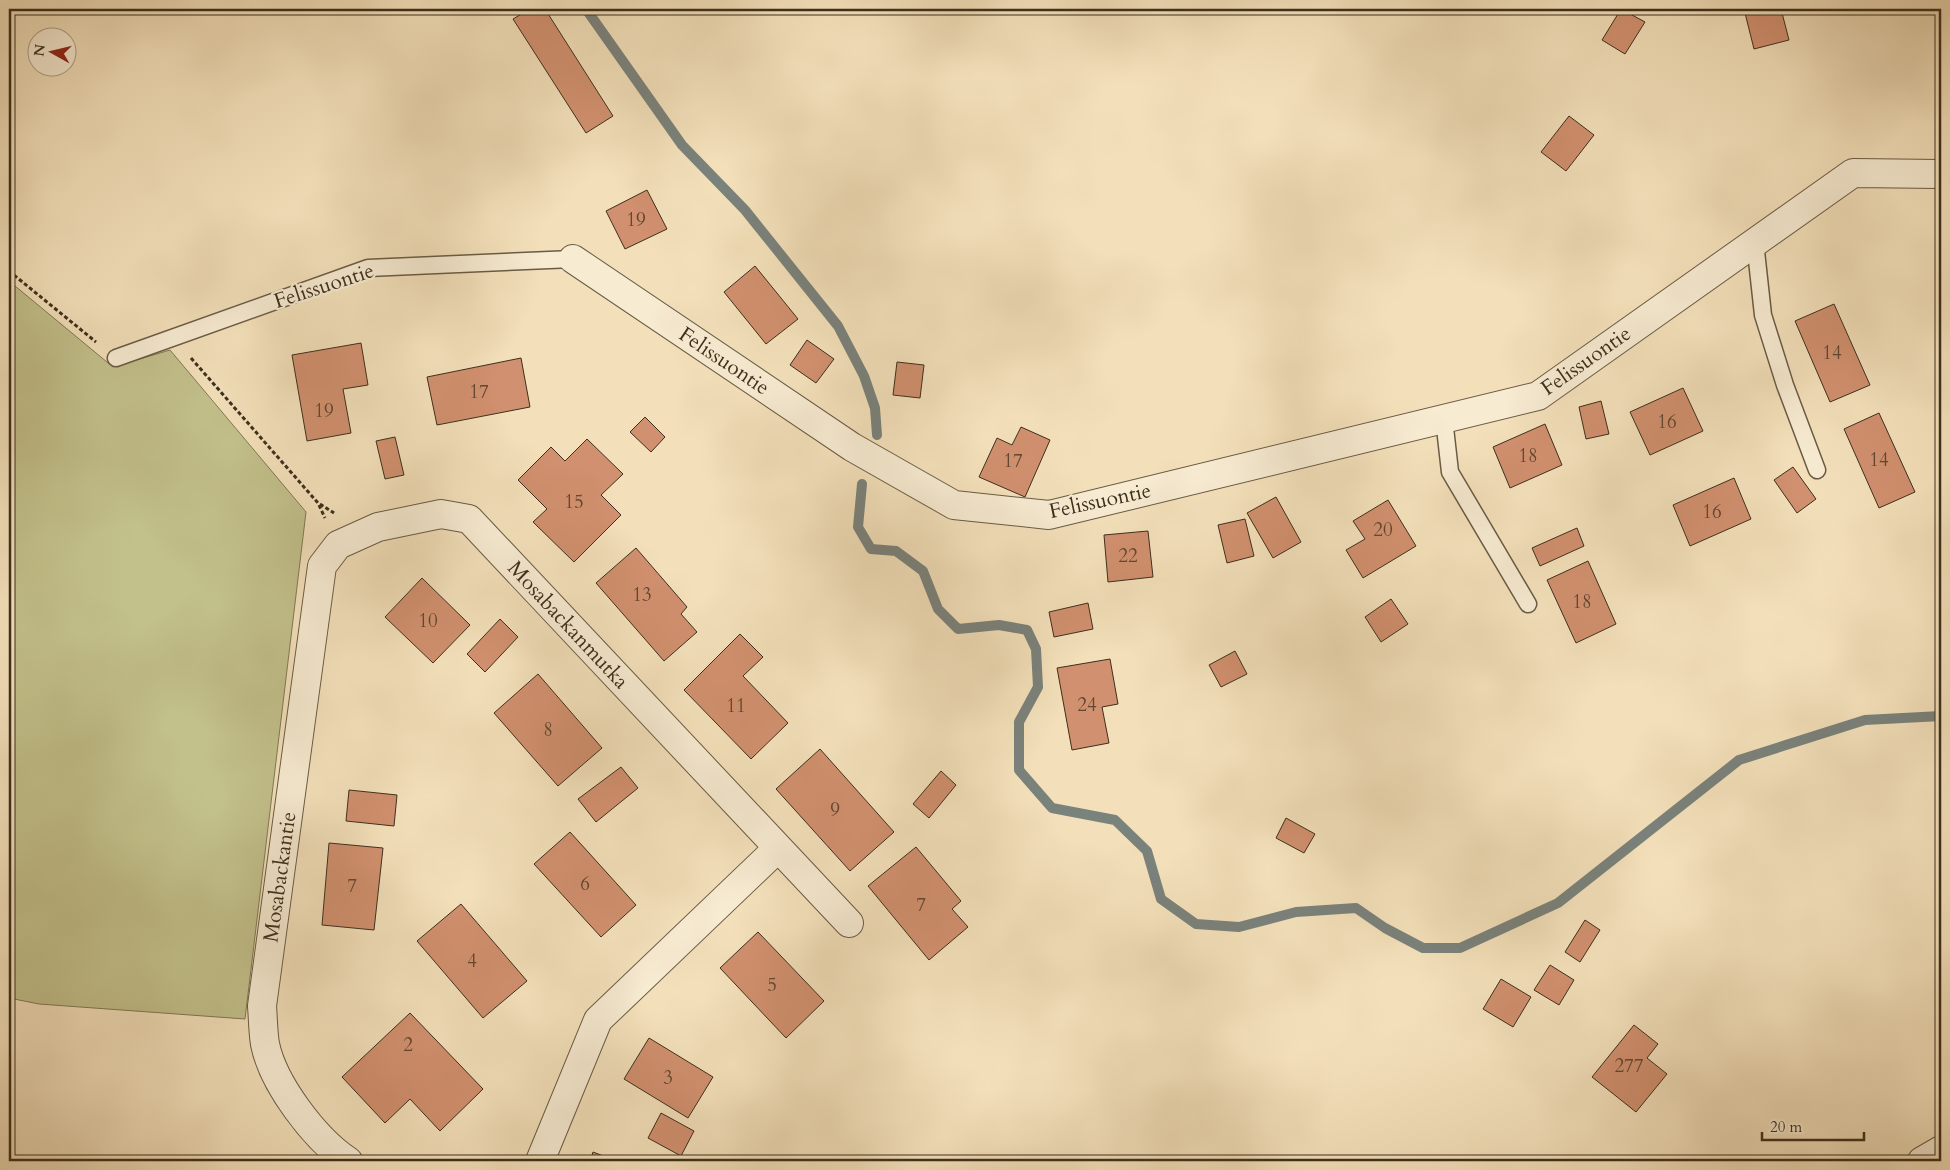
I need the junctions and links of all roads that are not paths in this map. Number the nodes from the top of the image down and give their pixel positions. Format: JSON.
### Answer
{"nodes":[{"id":1,"x":1941,"y":174,"type":"edge"},
{"id":2,"x":1755,"y":242,"type":"junction"},
{"id":3,"x":572,"y":259,"type":"joint"},
{"id":4,"x":116,"y":358,"type":"road end"},
{"id":5,"x":1444,"y":419,"type":"junction"},
{"id":6,"x":1817,"y":470,"type":"dead end"},
{"id":7,"x":330,"y":555,"type":"joint"},
{"id":8,"x":1528,"y":604,"type":"dead end"},
{"id":9,"x":778,"y":848,"type":"junction"},
{"id":10,"x":849,"y":923,"type":"dead end"},
{"id":11,"x":1941,"y":1150,"type":"edge"},
{"id":12,"x":348,"y":1161,"type":"edge"},
{"id":13,"x":540,"y":1161,"type":"edge"},
{"id":14,"x":1922,"y":1161,"type":"edge"}],
"edges":[{"from":1,"to":2,"type":"street","name":"Felissuontie"},
{"from":2,"to":5,"type":"street","name":"Felissuontie"},
{"from":2,"to":6,"type":"lane"},
{"from":3,"to":4,"type":"lane","name":"Felissuontie"},
{"from":3,"to":5,"type":"street","name":"Felissuontie"},
{"from":5,"to":8,"type":"lane"},
{"from":7,"to":9,"type":"street","name":"Mosabackanmutka"},
{"from":7,"to":12,"type":"street","name":"Mosabackantie"},
{"from":9,"to":10,"type":"street","name":"Mosabackanmutka"},
{"from":9,"to":13,"type":"street"},
{"from":11,"to":14,"type":"street"}]}
